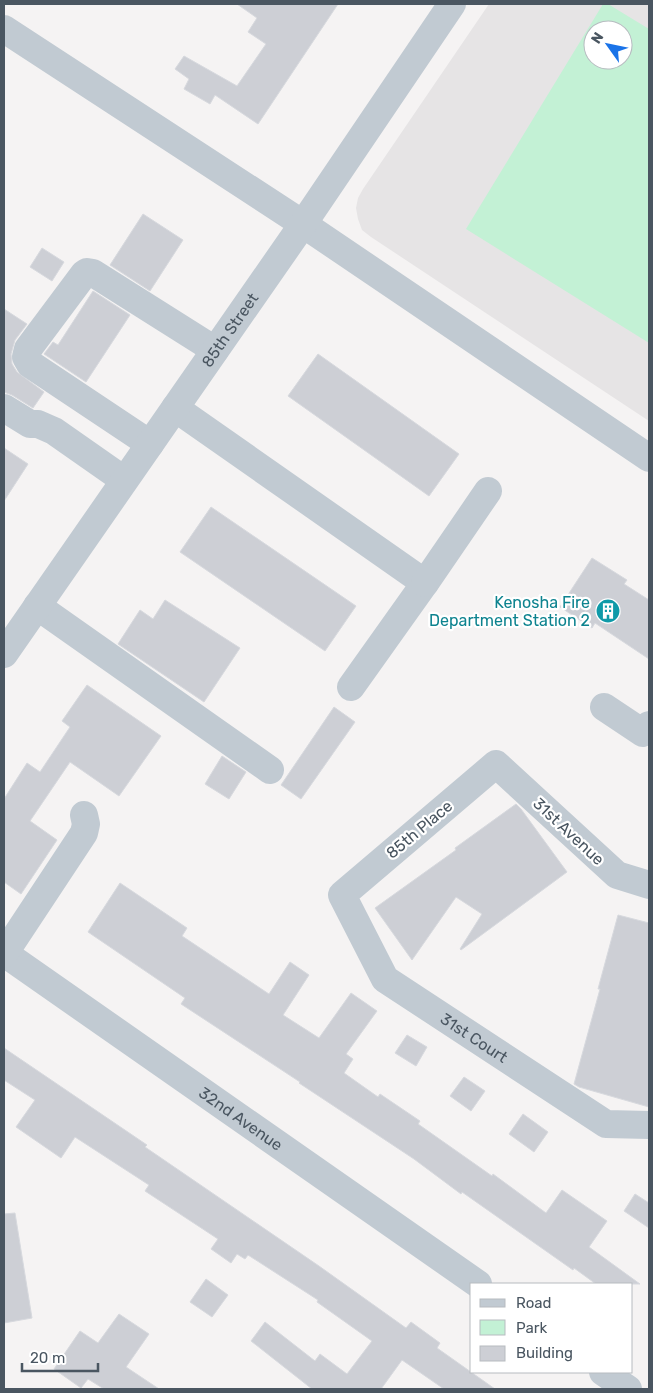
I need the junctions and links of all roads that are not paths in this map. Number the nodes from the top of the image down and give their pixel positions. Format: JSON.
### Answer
{"nodes":[{"id":1,"x":452,"y":4,"type":"edge"},
{"id":2,"x":4,"y":29,"type":"edge"},
{"id":3,"x":303,"y":224,"type":"junction"},
{"id":4,"x":215,"y":350,"type":"junction"},
{"id":5,"x":4,"y":408,"type":"edge"},
{"id":6,"x":175,"y":408,"type":"junction"},
{"id":7,"x":150,"y":444,"type":"junction"},
{"id":8,"x":649,"y":458,"type":"edge"},
{"id":9,"x":124,"y":480,"type":"junction"},
{"id":10,"x":488,"y":491,"type":"dead end"},
{"id":11,"x":425,"y":583,"type":"junction"},
{"id":12,"x":37,"y":606,"type":"junction"},
{"id":13,"x":4,"y":654,"type":"edge"},
{"id":14,"x":351,"y":687,"type":"dead end"},
{"id":15,"x":604,"y":707,"type":"dead end"},
{"id":16,"x":649,"y":724,"type":"edge"},
{"id":17,"x":496,"y":764,"type":"joint"},
{"id":18,"x":270,"y":770,"type":"dead end"},
{"id":19,"x":84,"y":814,"type":"dead end"},
{"id":20,"x":649,"y":885,"type":"edge"},
{"id":21,"x":342,"y":895,"type":"joint"},
{"id":22,"x":4,"y":953,"type":"edge"},
{"id":23,"x":649,"y":1126,"type":"edge"},
{"id":24,"x":477,"y":1283,"type":"edge"},
{"id":25,"x":604,"y":1373,"type":"edge"},
{"id":26,"x":627,"y":1389,"type":"edge"}],
"edges":[{"from":1,"to":3,"type":"street","name":"85th Street"},
{"from":2,"to":3,"type":"street"},
{"from":3,"to":4,"type":"street","name":"85th Street"},
{"from":3,"to":8,"type":"street"},
{"from":4,"to":6,"type":"street","name":"85th Street"},
{"from":4,"to":7,"type":"street"},
{"from":5,"to":9,"type":"street"},
{"from":6,"to":7,"type":"street","name":"85th Street"},
{"from":6,"to":11,"type":"street"},
{"from":7,"to":9,"type":"street","name":"85th Street"},
{"from":9,"to":12,"type":"street","name":"85th Street"},
{"from":10,"to":11,"type":"street"},
{"from":11,"to":14,"type":"street"},
{"from":12,"to":13,"type":"street","name":"85th Street"},
{"from":12,"to":18,"type":"street"},
{"from":15,"to":16,"type":"street"},
{"from":17,"to":20,"type":"street","name":"31st Avenue"},
{"from":17,"to":21,"type":"street","name":"85th Place"},
{"from":19,"to":22,"type":"street"},
{"from":21,"to":23,"type":"street","name":"31st Court"},
{"from":22,"to":24,"type":"street","name":"32nd Avenue"},
{"from":25,"to":26,"type":"street"}]}
